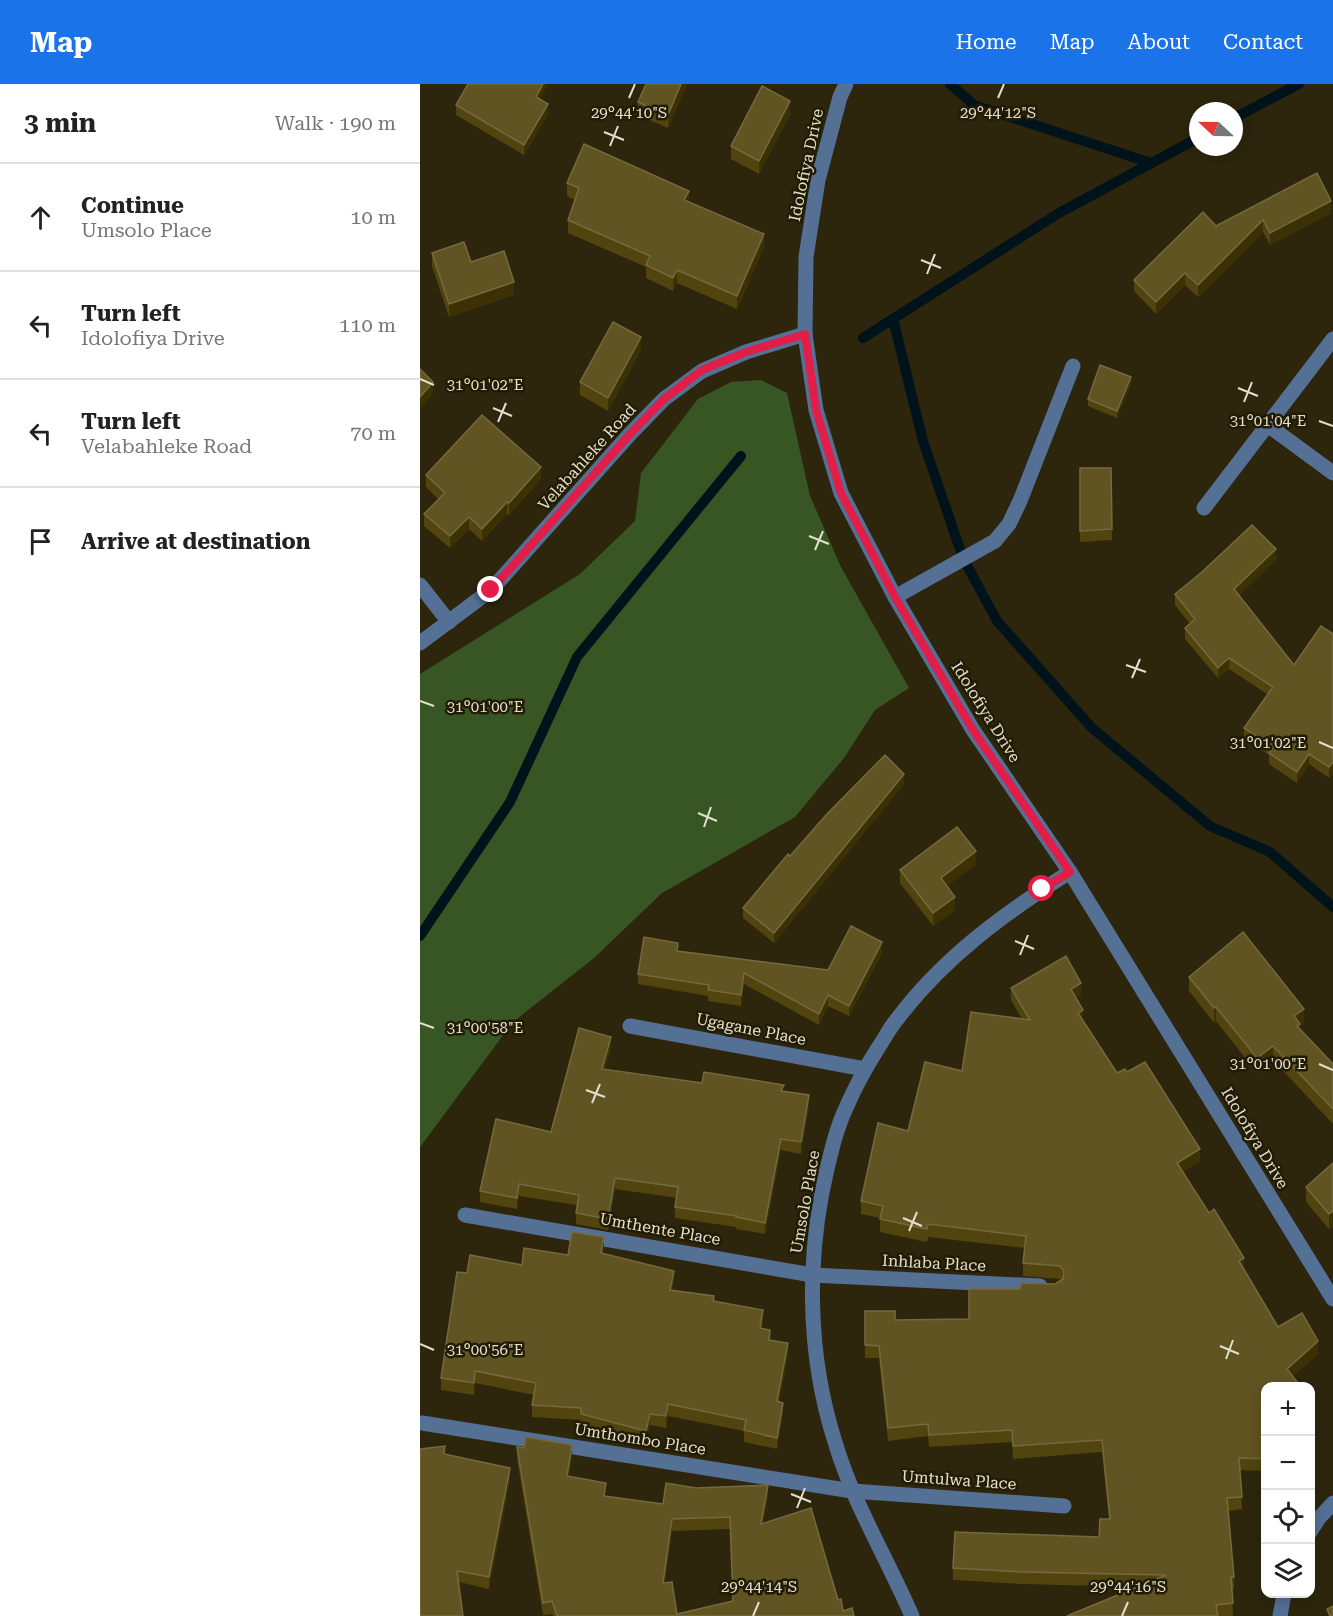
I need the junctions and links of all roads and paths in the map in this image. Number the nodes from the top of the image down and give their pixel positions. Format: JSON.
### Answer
{"nodes":[{"id":1,"x":846,"y":84,"type":"edge"},
{"id":2,"x":805,"y":334,"type":"junction"},
{"id":3,"x":1333,"y":339,"type":"edge"},
{"id":4,"x":1073,"y":366,"type":"dead end"},
{"id":5,"x":1269,"y":426,"type":"junction"},
{"id":6,"x":1333,"y":473,"type":"edge"},
{"id":7,"x":1204,"y":508,"type":"dead end"},
{"id":8,"x":420,"y":585,"type":"edge"},
{"id":9,"x":895,"y":597,"type":"junction"},
{"id":10,"x":448,"y":622,"type":"junction"},
{"id":11,"x":420,"y":643,"type":"edge"},
{"id":12,"x":1070,"y":872,"type":"junction"},
{"id":13,"x":630,"y":1026,"type":"dead end"},
{"id":14,"x":865,"y":1069,"type":"junction"},
{"id":15,"x":465,"y":1215,"type":"dead end"},
{"id":16,"x":812,"y":1275,"type":"junction"},
{"id":17,"x":1054,"y":1287,"type":"edge"},
{"id":18,"x":1333,"y":1299,"type":"edge"},
{"id":19,"x":422,"y":1423,"type":"dead end"},
{"id":20,"x":852,"y":1491,"type":"junction"},
{"id":21,"x":1333,"y":1503,"type":"edge"},
{"id":22,"x":1064,"y":1506,"type":"dead end"},
{"id":23,"x":1315,"y":1525,"type":"edge"},
{"id":24,"x":1283,"y":1598,"type":"edge"},
{"id":25,"x":912,"y":1616,"type":"edge"},
{"id":26,"x":1280,"y":1616,"type":"edge"}],
"edges":[{"from":1,"to":2,"type":"street","name":"Idolofiya Drive"},
{"from":2,"to":9,"type":"street","name":"Idolofiya Drive"},
{"from":2,"to":10,"type":"street","name":"Velabahleke Road"},
{"from":3,"to":5,"type":"street"},
{"from":4,"to":9,"type":"street"},
{"from":5,"to":6,"type":"street"},
{"from":5,"to":7,"type":"street"},
{"from":8,"to":10,"type":"street"},
{"from":9,"to":12,"type":"street","name":"Idolofiya Drive"},
{"from":10,"to":11,"type":"street","name":"Velabahleke Road"},
{"from":12,"to":14,"type":"street","name":"Umsolo Place"},
{"from":12,"to":18,"type":"street","name":"Idolofiya Drive"},
{"from":13,"to":14,"type":"street","name":"Ugagane Place"},
{"from":14,"to":16,"type":"street","name":"Umsolo Place"},
{"from":15,"to":16,"type":"street","name":"Umthente Place"},
{"from":16,"to":17,"type":"street","name":"Inhlaba Place"},
{"from":16,"to":20,"type":"street","name":"Umsolo Place"},
{"from":19,"to":20,"type":"street","name":"Umthombo Place"},
{"from":20,"to":22,"type":"street","name":"Umtulwa Place"},
{"from":20,"to":25,"type":"street","name":"Umsolo Place"},
{"from":21,"to":23,"type":"street"},
{"from":24,"to":26,"type":"street"}]}
